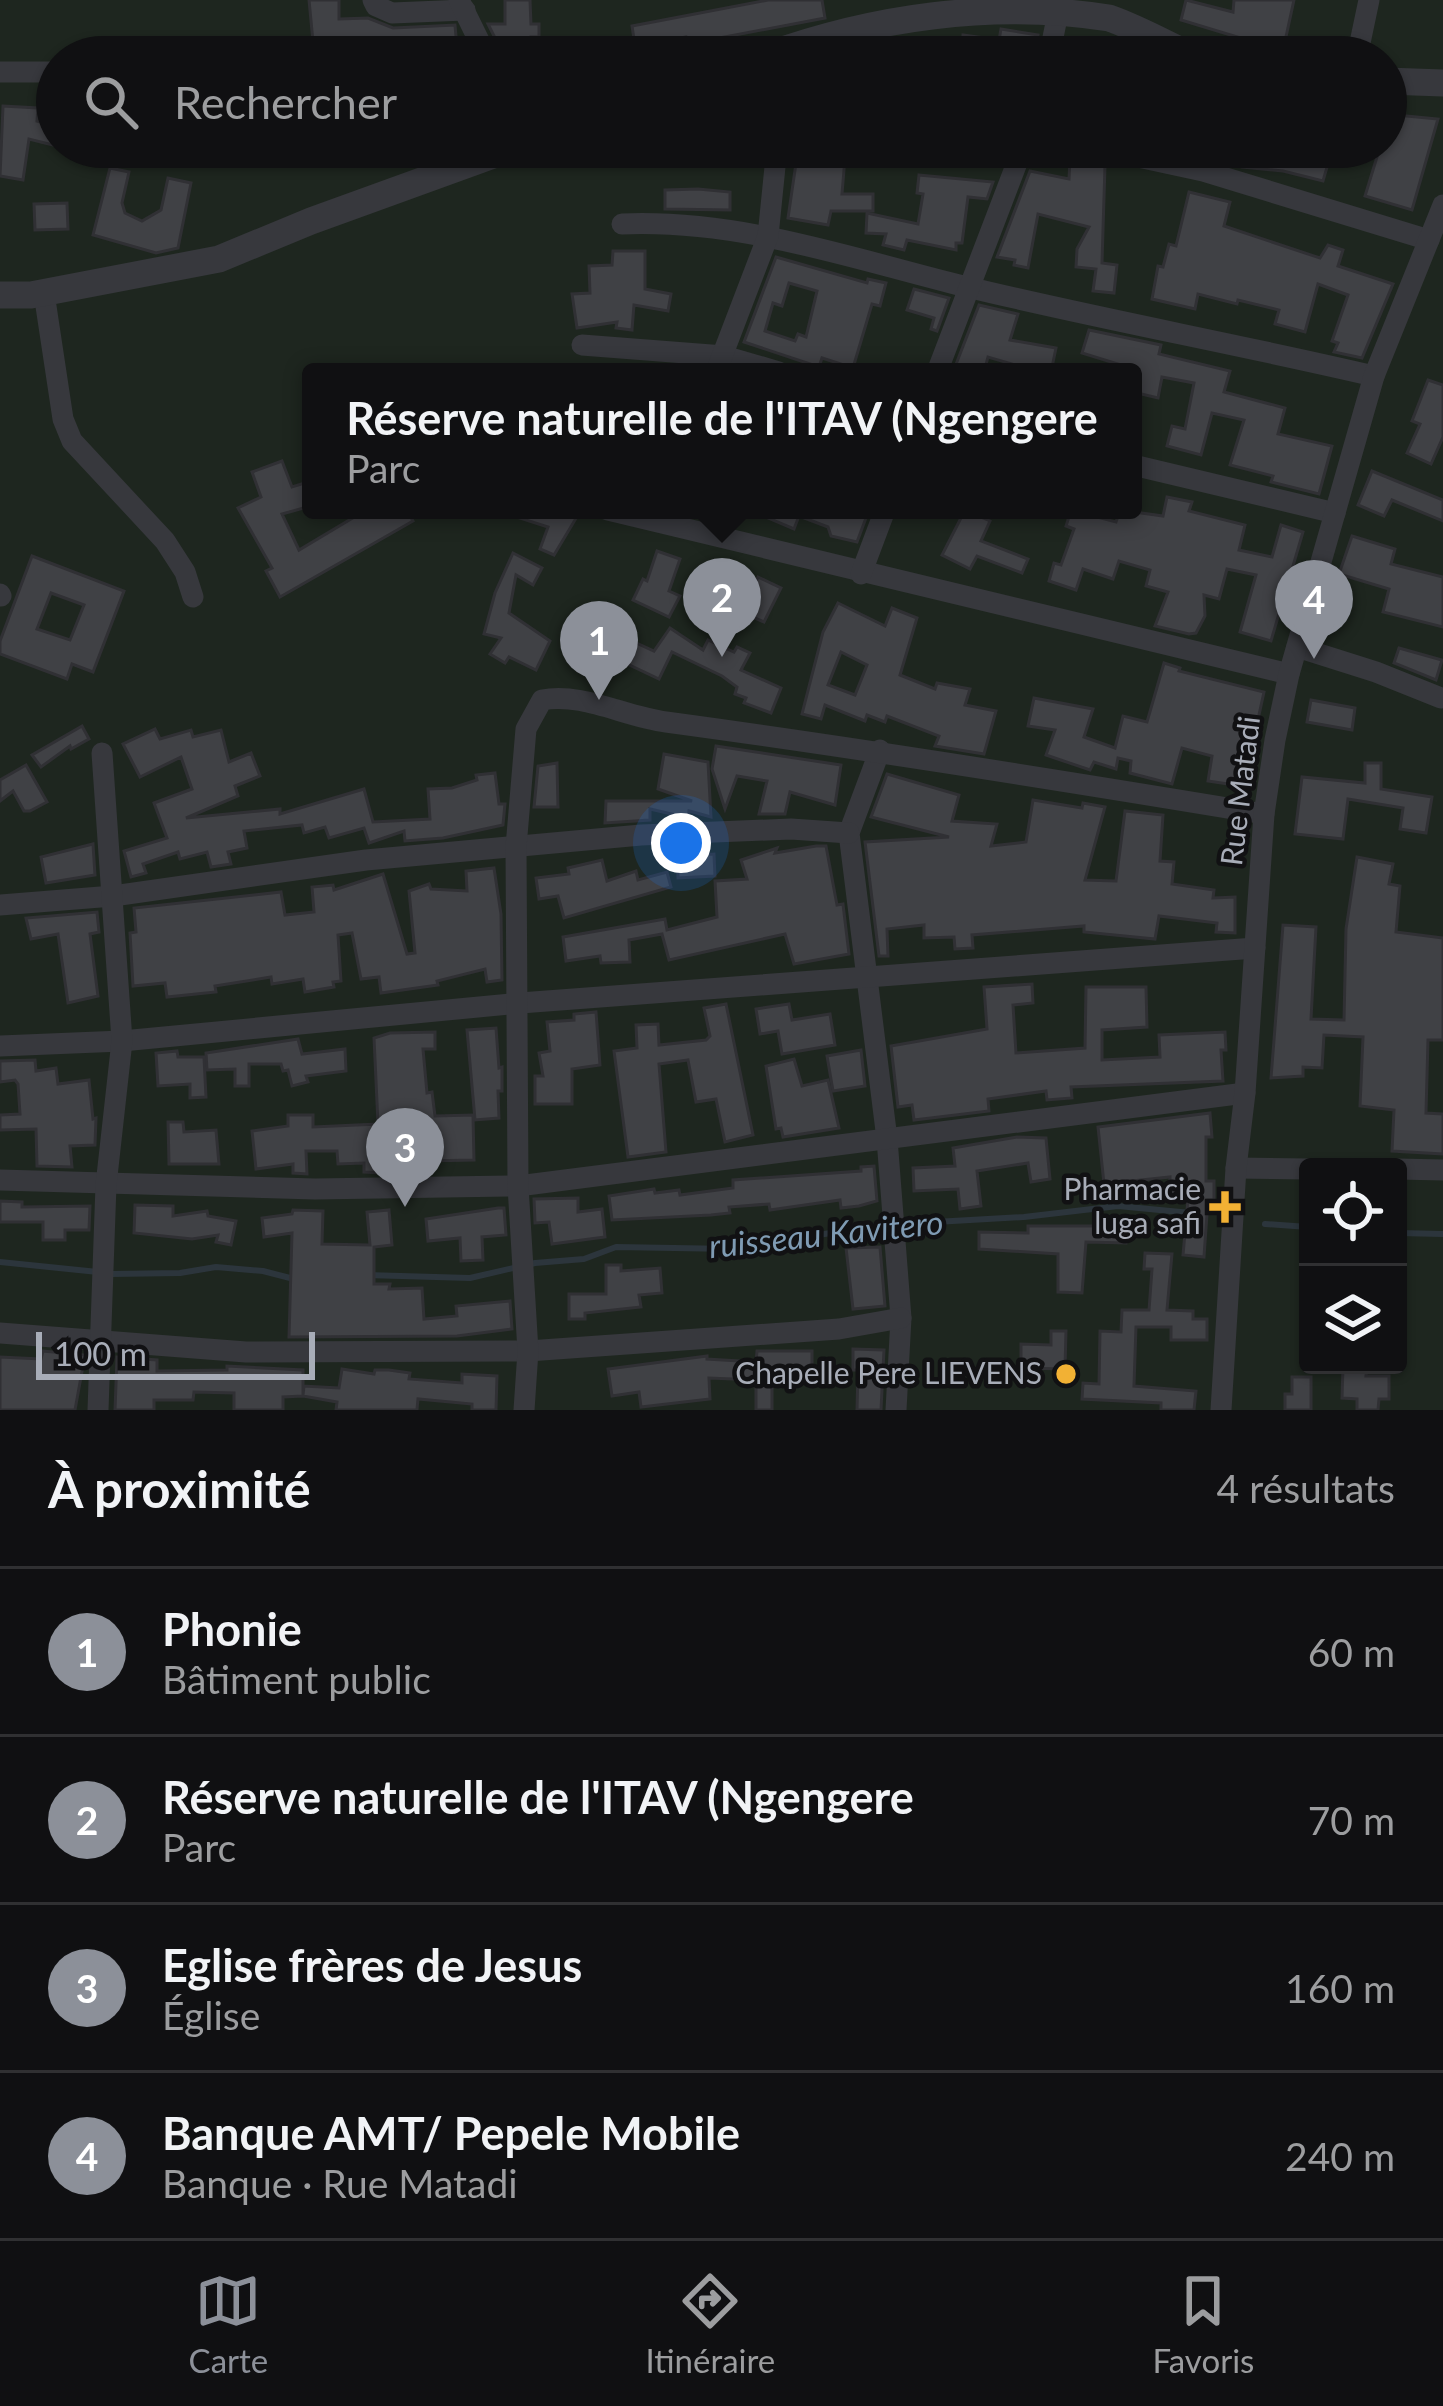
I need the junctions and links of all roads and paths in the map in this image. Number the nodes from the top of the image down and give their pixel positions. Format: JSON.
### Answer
{"nodes":[{"id":1,"x":373,"y":0,"type":"edge"},
{"id":2,"x":1369,"y":0,"type":"edge"},
{"id":3,"x":1047,"y":4,"type":"edge"},
{"id":4,"x":462,"y":5,"type":"edge"},
{"id":5,"x":477,"y":36,"type":"edge"},
{"id":6,"x":835,"y":36,"type":"edge"},
{"id":7,"x":1048,"y":36,"type":"edge"},
{"id":8,"x":1148,"y":36,"type":"edge"},
{"id":9,"x":1361,"y":36,"type":"edge"},
{"id":10,"x":36,"y":72,"type":"edge"},
{"id":11,"x":0,"y":73,"type":"edge"},
{"id":12,"x":1407,"y":82,"type":"edge"},
{"id":13,"x":1443,"y":83,"type":"edge"},
{"id":14,"x":456,"y":168,"type":"edge"},
{"id":15,"x":775,"y":168,"type":"edge"},
{"id":16,"x":1015,"y":168,"type":"edge"},
{"id":17,"x":1189,"y":168,"type":"edge"},
{"id":18,"x":1443,"y":205,"type":"edge"},
{"id":19,"x":622,"y":224,"type":"dead end"},
{"id":20,"x":768,"y":236,"type":"junction"},
{"id":21,"x":1430,"y":239,"type":"junction"},
{"id":22,"x":967,"y":287,"type":"junction"},
{"id":23,"x":44,"y":292,"type":"junction"},
{"id":24,"x":0,"y":296,"type":"edge"},
{"id":25,"x":582,"y":345,"type":"dead end"},
{"id":26,"x":713,"y":363,"type":"edge"},
{"id":27,"x":720,"y":363,"type":"edge"},
{"id":28,"x":940,"y":363,"type":"edge"},
{"id":29,"x":1374,"y":376,"type":"junction"},
{"id":30,"x":1142,"y":467,"type":"edge"},
{"id":31,"x":1335,"y":513,"type":"junction"},
{"id":32,"x":661,"y":519,"type":"edge"},
{"id":33,"x":882,"y":519,"type":"edge"},
{"id":34,"x":861,"y":574,"type":"junction"},
{"id":35,"x":193,"y":597,"type":"dead end"},
{"id":36,"x":1297,"y":647,"type":"junction"},
{"id":37,"x":1289,"y":674,"type":"junction"},
{"id":38,"x":1441,"y":698,"type":"edge"},
{"id":39,"x":880,"y":750,"type":"junction"},
{"id":40,"x":102,"y":753,"type":"dead end"},
{"id":41,"x":1264,"y":814,"type":"junction"},
{"id":42,"x":849,"y":833,"type":"junction"},
{"id":43,"x":515,"y":848,"type":"junction"},
{"id":44,"x":113,"y":896,"type":"junction"},
{"id":45,"x":0,"y":905,"type":"edge"},
{"id":46,"x":1255,"y":948,"type":"junction"},
{"id":47,"x":866,"y":975,"type":"junction"},
{"id":48,"x":520,"y":1003,"type":"junction"},
{"id":49,"x":122,"y":1041,"type":"junction"},
{"id":50,"x":0,"y":1046,"type":"edge"},
{"id":51,"x":1245,"y":1094,"type":"junction"},
{"id":52,"x":887,"y":1138,"type":"junction"},
{"id":53,"x":1236,"y":1168,"type":"junction"},
{"id":54,"x":1299,"y":1169,"type":"edge"},
{"id":55,"x":1407,"y":1169,"type":"edge"},
{"id":56,"x":1443,"y":1170,"type":"edge"},
{"id":57,"x":0,"y":1180,"type":"edge"},
{"id":58,"x":106,"y":1185,"type":"junction"},
{"id":59,"x":518,"y":1186,"type":"junction"},
{"id":60,"x":901,"y":1318,"type":"junction"},
{"id":61,"x":0,"y":1333,"type":"edge"},
{"id":62,"x":102,"y":1341,"type":"junction"},
{"id":63,"x":528,"y":1351,"type":"junction"},
{"id":64,"x":98,"y":1410,"type":"edge"},
{"id":65,"x":524,"y":1410,"type":"edge"},
{"id":66,"x":896,"y":1410,"type":"edge"},
{"id":67,"x":1221,"y":1410,"type":"edge"}],
"edges":[{"from":1,"to":4,"type":"street"},
{"from":2,"to":9,"type":"street"},
{"from":3,"to":6,"type":"street"},
{"from":3,"to":7,"type":"street"},
{"from":3,"to":8,"type":"street"},
{"from":4,"to":5,"type":"street"},
{"from":10,"to":11,"type":"street"},
{"from":12,"to":13,"type":"street"},
{"from":14,"to":23,"type":"street"},
{"from":15,"to":20,"type":"street"},
{"from":16,"to":22,"type":"street"},
{"from":17,"to":21,"type":"street"},
{"from":18,"to":21,"type":"street","name":"Rue Matadi"},
{"from":19,"to":20,"type":"street"},
{"from":20,"to":22,"type":"street"},
{"from":20,"to":27,"type":"street"},
{"from":21,"to":29,"type":"street","name":"Rue Matadi"},
{"from":22,"to":28,"type":"street"},
{"from":22,"to":29,"type":"street"},
{"from":23,"to":24,"type":"street"},
{"from":23,"to":35,"type":"street"},
{"from":25,"to":26,"type":"street"},
{"from":29,"to":31,"type":"street","name":"Rue Matadi"},
{"from":30,"to":31,"type":"street"},
{"from":31,"to":36,"type":"street","name":"Rue Matadi"},
{"from":32,"to":34,"type":"street"},
{"from":33,"to":34,"type":"street"},
{"from":34,"to":37,"type":"street"},
{"from":36,"to":37,"type":"street","name":"Rue Matadi"},
{"from":36,"to":38,"type":"street"},
{"from":37,"to":41,"type":"street","name":"Rue Matadi"},
{"from":39,"to":41,"type":"street"},
{"from":39,"to":42,"type":"street"},
{"from":39,"to":43,"type":"street"},
{"from":40,"to":44,"type":"street"},
{"from":41,"to":46,"type":"street","name":"Rue Matadi"},
{"from":42,"to":43,"type":"street"},
{"from":42,"to":47,"type":"street"},
{"from":43,"to":44,"type":"street"},
{"from":43,"to":48,"type":"street"},
{"from":44,"to":45,"type":"street"},
{"from":44,"to":49,"type":"street"},
{"from":46,"to":47,"type":"street"},
{"from":46,"to":51,"type":"street","name":"Rue Matadi"},
{"from":47,"to":48,"type":"street"},
{"from":47,"to":52,"type":"street"},
{"from":48,"to":49,"type":"street"},
{"from":48,"to":59,"type":"street"},
{"from":49,"to":50,"type":"street"},
{"from":49,"to":58,"type":"street"},
{"from":51,"to":52,"type":"street"},
{"from":51,"to":53,"type":"street","name":"Rue Matadi"},
{"from":52,"to":59,"type":"street"},
{"from":52,"to":60,"type":"street"},
{"from":53,"to":54,"type":"street"},
{"from":53,"to":67,"type":"street","name":"Rue Matadi"},
{"from":55,"to":56,"type":"street"},
{"from":57,"to":58,"type":"street"},
{"from":58,"to":59,"type":"street"},
{"from":58,"to":62,"type":"street"},
{"from":59,"to":63,"type":"street"},
{"from":60,"to":63,"type":"street"},
{"from":60,"to":66,"type":"street"},
{"from":61,"to":62,"type":"street"},
{"from":62,"to":63,"type":"street"},
{"from":62,"to":64,"type":"street"},
{"from":63,"to":65,"type":"street"}]}
